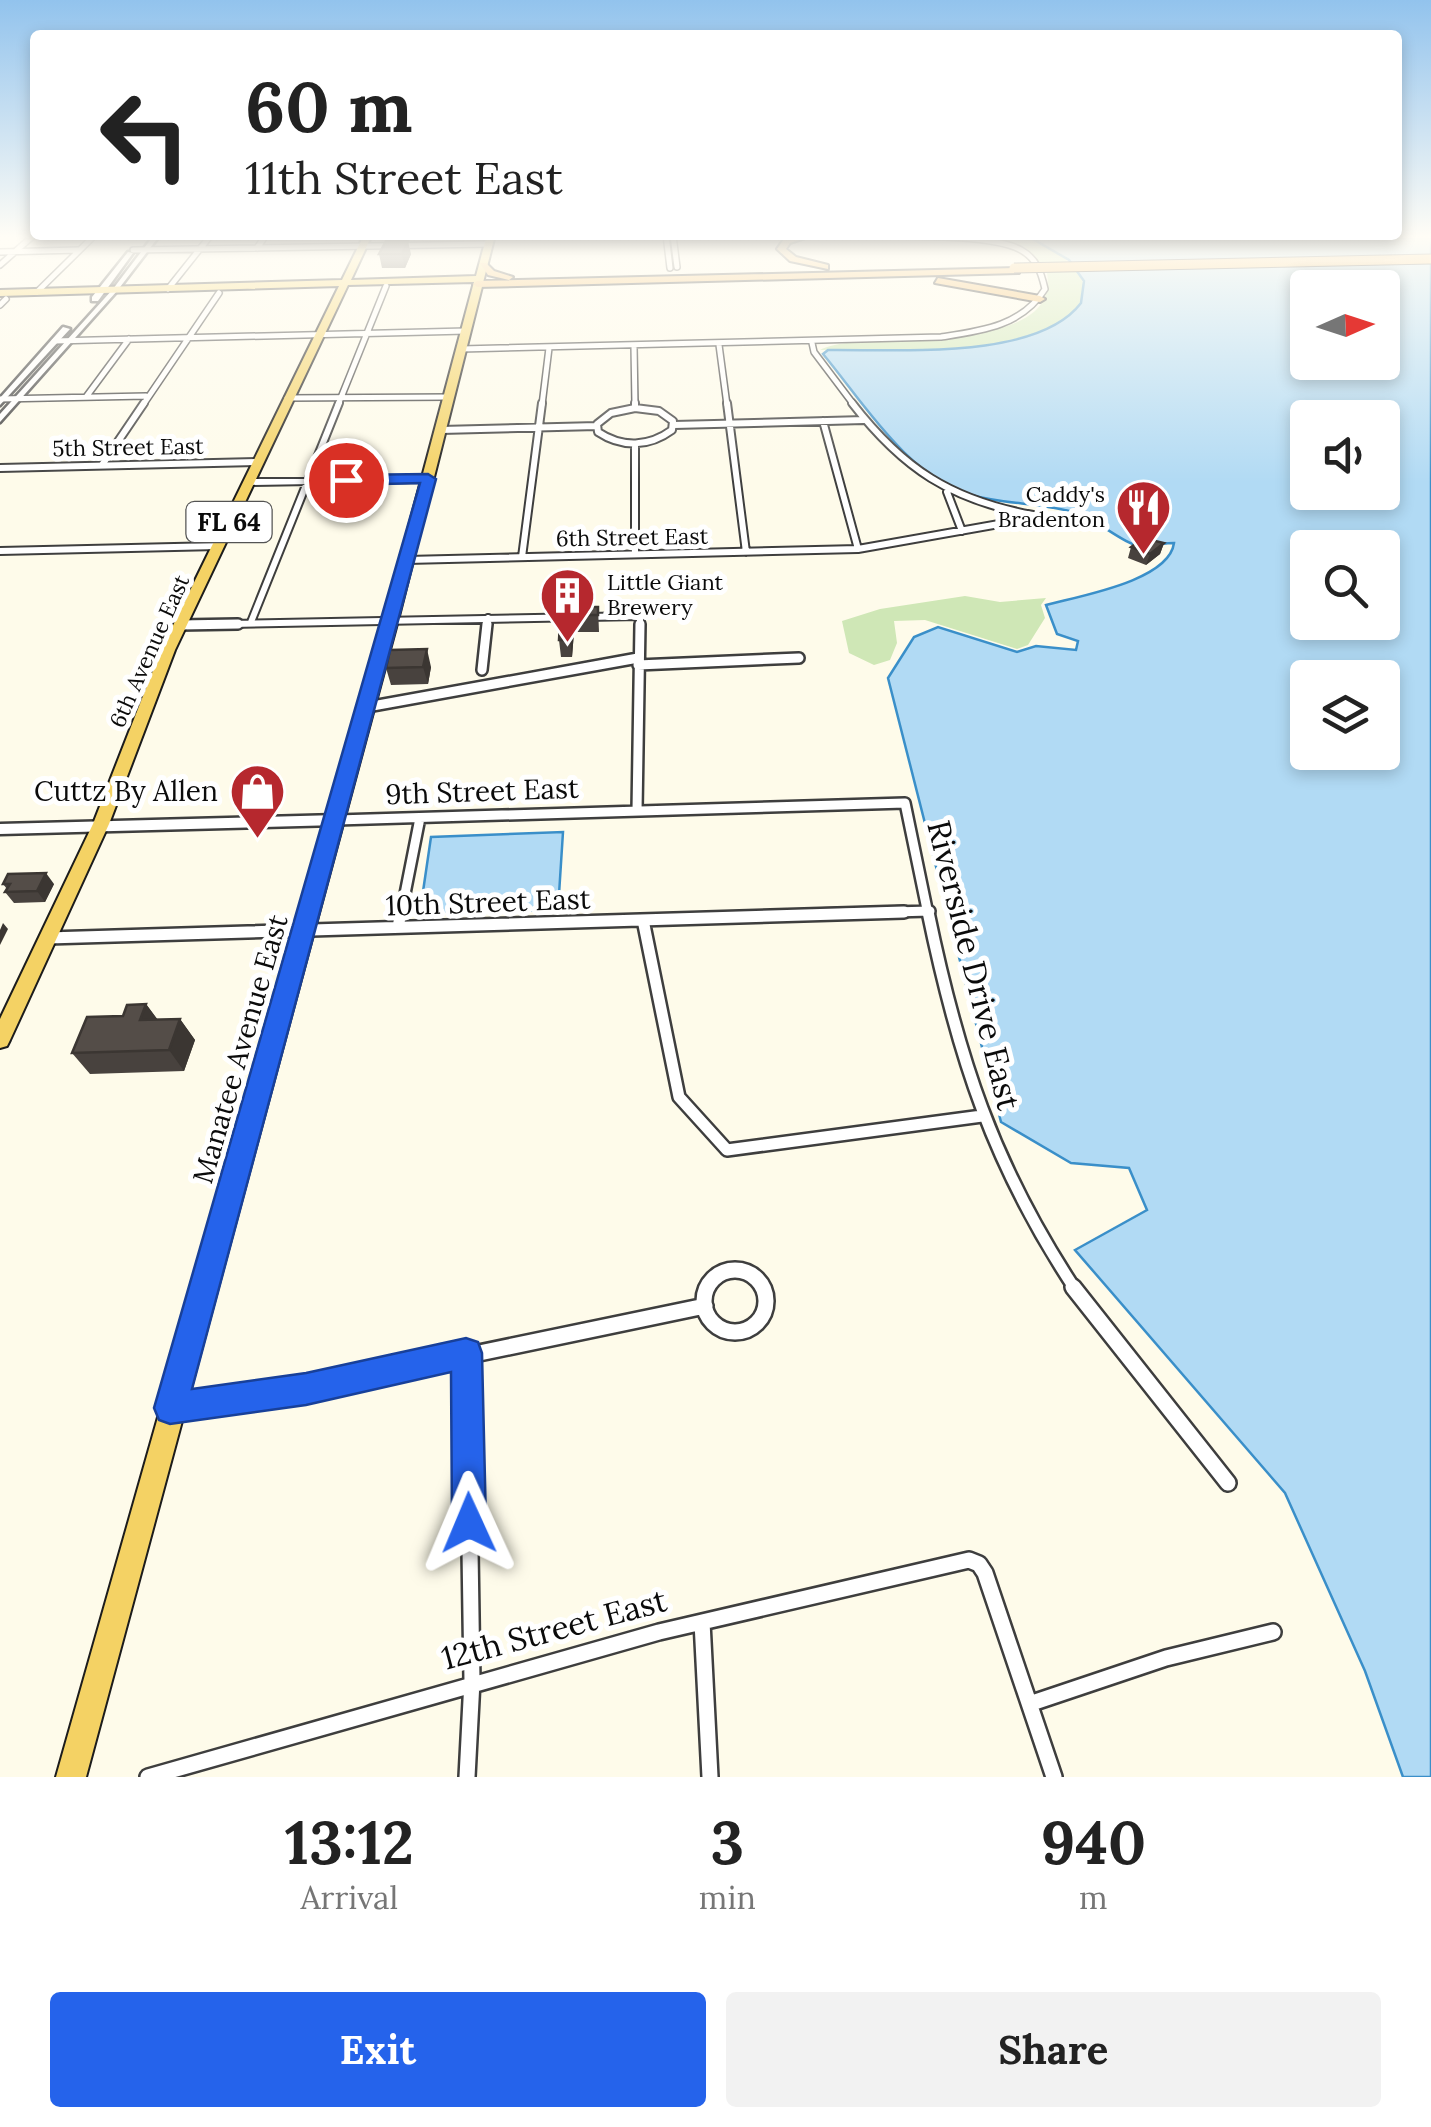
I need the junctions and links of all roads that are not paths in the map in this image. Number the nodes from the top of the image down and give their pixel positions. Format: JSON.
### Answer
{"nodes":[{"id":1,"x":80,"y":318,"type":"edge"},
{"id":2,"x":86,"y":318,"type":"edge"},
{"id":3,"x":202,"y":318,"type":"edge"},
{"id":4,"x":325,"y":318,"type":"edge"},
{"id":5,"x":374,"y":318,"type":"edge"},
{"id":6,"x":469,"y":318,"type":"edge"},
{"id":7,"x":1016,"y":318,"type":"edge"},
{"id":8,"x":466,"y":331,"type":"junction"},
{"id":9,"x":368,"y":333,"type":"junction"},
{"id":10,"x":317,"y":335,"type":"junction"},
{"id":11,"x":188,"y":338,"type":"junction"},
{"id":12,"x":68,"y":340,"type":"junction"},
{"id":13,"x":129,"y":340,"type":"junction"},
{"id":14,"x":54,"y":341,"type":"junction"},
{"id":15,"x":812,"y":343,"type":"junction"},
{"id":16,"x":719,"y":344,"type":"junction"},
{"id":17,"x":634,"y":346,"type":"junction"},
{"id":18,"x":549,"y":348,"type":"junction"},
{"id":19,"x":461,"y":349,"type":"junction"},
{"id":20,"x":146,"y":396,"type":"junction"},
{"id":21,"x":449,"y":396,"type":"junction"},
{"id":22,"x":86,"y":397,"type":"junction"},
{"id":23,"x":18,"y":398,"type":"junction"},
{"id":24,"x":288,"y":398,"type":"junction"},
{"id":25,"x":341,"y":398,"type":"junction"},
{"id":26,"x":1,"y":400,"type":"edge"},
{"id":27,"x":635,"y":408,"type":"junction"},
{"id":28,"x":0,"y":419,"type":"edge"},
{"id":29,"x":864,"y":420,"type":"junction"},
{"id":30,"x":824,"y":422,"type":"junction"},
{"id":31,"x":728,"y":424,"type":"junction"},
{"id":32,"x":674,"y":425,"type":"junction"},
{"id":33,"x":596,"y":426,"type":"junction"},
{"id":34,"x":539,"y":428,"type":"junction"},
{"id":35,"x":441,"y":430,"type":"junction"},
{"id":36,"x":635,"y":444,"type":"junction"},
{"id":37,"x":258,"y":462,"type":"junction"},
{"id":38,"x":102,"y":465,"type":"junction"},
{"id":39,"x":0,"y":468,"type":"edge"},
{"id":40,"x":428,"y":479,"type":"junction"},
{"id":41,"x":307,"y":481,"type":"junction"},
{"id":42,"x":248,"y":482,"type":"junction"},
{"id":43,"x":947,"y":492,"type":"junction"},
{"id":44,"x":962,"y":531,"type":"junction"},
{"id":45,"x":218,"y":546,"type":"junction"},
{"id":46,"x":858,"y":549,"type":"junction"},
{"id":47,"x":0,"y":551,"type":"edge"},
{"id":48,"x":746,"y":552,"type":"junction"},
{"id":49,"x":635,"y":554,"type":"junction"},
{"id":50,"x":522,"y":557,"type":"junction"},
{"id":51,"x":407,"y":560,"type":"junction"},
{"id":52,"x":654,"y":608,"type":"dead end"},
{"id":53,"x":640,"y":616,"type":"junction"},
{"id":54,"x":488,"y":618,"type":"junction"},
{"id":55,"x":391,"y":620,"type":"junction"},
{"id":56,"x":251,"y":622,"type":"junction"},
{"id":57,"x":180,"y":625,"type":"junction"},
{"id":58,"x":799,"y":658,"type":"dead end"},
{"id":59,"x":638,"y":662,"type":"junction"},
{"id":60,"x":482,"y":670,"type":"dead end"},
{"id":61,"x":367,"y":707,"type":"junction"},
{"id":62,"x":906,"y":804,"type":"joint"},
{"id":63,"x":637,"y":811,"type":"junction"},
{"id":64,"x":420,"y":818,"type":"junction"},
{"id":65,"x":336,"y":820,"type":"junction"},
{"id":66,"x":100,"y":824,"type":"junction"},
{"id":67,"x":0,"y":829,"type":"edge"},
{"id":68,"x":930,"y":911,"type":"junction"},
{"id":69,"x":643,"y":920,"type":"junction"},
{"id":70,"x":398,"y":928,"type":"junction"},
{"id":71,"x":304,"y":930,"type":"junction"},
{"id":72,"x":48,"y":938,"type":"junction"},
{"id":73,"x":5,"y":1017,"type":"edge"},
{"id":74,"x":0,"y":1040,"type":"edge"},
{"id":75,"x":982,"y":1116,"type":"junction"},
{"id":76,"x":705,"y":1306,"type":"junction"},
{"id":77,"x":466,"y":1353,"type":"junction"},
{"id":78,"x":170,"y":1408,"type":"junction"},
{"id":79,"x":1228,"y":1483,"type":"dead end"},
{"id":80,"x":702,"y":1622,"type":"junction"},
{"id":81,"x":1273,"y":1632,"type":"dead end"},
{"id":82,"x":472,"y":1681,"type":"junction"},
{"id":83,"x":1032,"y":1703,"type":"junction"},
{"id":84,"x":71,"y":1777,"type":"edge"},
{"id":85,"x":148,"y":1777,"type":"edge"},
{"id":86,"x":467,"y":1777,"type":"edge"},
{"id":87,"x":710,"y":1777,"type":"edge"},
{"id":88,"x":1054,"y":1777,"type":"edge"}],
"edges":[{"from":1,"to":14,"type":"street"},
{"from":2,"to":12,"type":"street"},
{"from":3,"to":11,"type":"street"},
{"from":4,"to":10,"type":"main road","name":"6th Avenue East","number":"FL 64"},
{"from":5,"to":9,"type":"street"},
{"from":6,"to":8,"type":"main road","name":"Manatee Avenue East"},
{"from":7,"to":15,"type":"street"},
{"from":8,"to":9,"type":"street"},
{"from":8,"to":19,"type":"main road","name":"Manatee Avenue East"},
{"from":9,"to":10,"type":"street"},
{"from":9,"to":25,"type":"street"},
{"from":10,"to":11,"type":"street"},
{"from":10,"to":24,"type":"main road","name":"6th Avenue East","number":"FL 64"},
{"from":11,"to":13,"type":"street"},
{"from":11,"to":20,"type":"street"},
{"from":12,"to":13,"type":"street"},
{"from":12,"to":14,"type":"street"},
{"from":12,"to":23,"type":"street"},
{"from":13,"to":22,"type":"street"},
{"from":14,"to":26,"type":"street"},
{"from":15,"to":16,"type":"street"},
{"from":15,"to":29,"type":"street"},
{"from":16,"to":17,"type":"street"},
{"from":16,"to":31,"type":"street"},
{"from":17,"to":18,"type":"street"},
{"from":17,"to":27,"type":"street"},
{"from":18,"to":19,"type":"street"},
{"from":18,"to":34,"type":"street"},
{"from":19,"to":21,"type":"main road","name":"Manatee Avenue East"},
{"from":20,"to":22,"type":"street"},
{"from":20,"to":38,"type":"street"},
{"from":21,"to":25,"type":"street"},
{"from":21,"to":35,"type":"main road","name":"Manatee Avenue East"},
{"from":22,"to":23,"type":"street"},
{"from":23,"to":26,"type":"street"},
{"from":23,"to":28,"type":"street"},
{"from":24,"to":25,"type":"street"},
{"from":24,"to":37,"type":"main road","name":"6th Avenue East","number":"FL 64"},
{"from":25,"to":41,"type":"street"},
{"from":27,"to":32,"type":"street"},
{"from":27,"to":33,"type":"street"},
{"from":29,"to":30,"type":"street"},
{"from":29,"to":43,"type":"street"},
{"from":30,"to":31,"type":"street"},
{"from":30,"to":46,"type":"street"},
{"from":31,"to":32,"type":"street"},
{"from":31,"to":48,"type":"street"},
{"from":32,"to":36,"type":"street"},
{"from":33,"to":34,"type":"street"},
{"from":33,"to":36,"type":"street"},
{"from":34,"to":35,"type":"street"},
{"from":34,"to":50,"type":"street"},
{"from":35,"to":40,"type":"main road","name":"Manatee Avenue East"},
{"from":36,"to":49,"type":"street"},
{"from":37,"to":38,"type":"street","name":"5th Street East"},
{"from":37,"to":42,"type":"main road","name":"6th Avenue East","number":"FL 64"},
{"from":38,"to":39,"type":"street","name":"5th Street East"},
{"from":40,"to":41,"type":"street"},
{"from":40,"to":51,"type":"main road","name":"Manatee Avenue East"},
{"from":41,"to":42,"type":"street"},
{"from":41,"to":56,"type":"street"},
{"from":42,"to":45,"type":"main road","name":"6th Avenue East","number":"FL 64"},
{"from":43,"to":44,"type":"street"},
{"from":43,"to":44,"type":"street","name":"6th Street East"},
{"from":44,"to":46,"type":"street","name":"6th Street East"},
{"from":45,"to":47,"type":"street"},
{"from":45,"to":57,"type":"main road","name":"6th Avenue East","number":"FL 64"},
{"from":46,"to":48,"type":"street","name":"6th Street East"},
{"from":48,"to":49,"type":"street","name":"6th Street East"},
{"from":49,"to":50,"type":"street","name":"6th Street East"},
{"from":50,"to":51,"type":"street","name":"6th Street East"},
{"from":51,"to":55,"type":"main road","name":"Manatee Avenue East"},
{"from":52,"to":53,"type":"street"},
{"from":53,"to":54,"type":"street"},
{"from":53,"to":59,"type":"street"},
{"from":54,"to":55,"type":"street"},
{"from":54,"to":60,"type":"street"},
{"from":55,"to":56,"type":"street"},
{"from":55,"to":61,"type":"main road","name":"Manatee Avenue East"},
{"from":56,"to":57,"type":"street"},
{"from":57,"to":66,"type":"main road","name":"6th Avenue East","number":"FL 64"},
{"from":58,"to":59,"type":"street"},
{"from":59,"to":61,"type":"street"},
{"from":59,"to":63,"type":"street"},
{"from":61,"to":65,"type":"main road","name":"Manatee Avenue East"},
{"from":62,"to":63,"type":"street","name":"9th Street East"},
{"from":62,"to":68,"type":"street","name":"Riverside Drive East"},
{"from":63,"to":64,"type":"street","name":"9th Street East"},
{"from":64,"to":65,"type":"street","name":"9th Street East"},
{"from":64,"to":70,"type":"street"},
{"from":65,"to":66,"type":"street","name":"9th Street East"},
{"from":65,"to":71,"type":"main road","name":"Manatee Avenue East"},
{"from":66,"to":67,"type":"street","name":"9th Street East"},
{"from":66,"to":72,"type":"main road","number":"FL 64"},
{"from":68,"to":69,"type":"street","name":"10th Street East"},
{"from":68,"to":75,"type":"street","name":"Riverside Drive East"},
{"from":69,"to":70,"type":"street","name":"10th Street East"},
{"from":69,"to":75,"type":"street"},
{"from":70,"to":71,"type":"street","name":"10th Street East"},
{"from":71,"to":72,"type":"street","name":"10th Street East"},
{"from":71,"to":78,"type":"main road","name":"Manatee Avenue East"},
{"from":72,"to":73,"type":"main road","number":"FL 64"},
{"from":73,"to":74,"type":"main road","number":"FL 64"},
{"from":75,"to":79,"type":"street","name":"Riverside Drive East"},
{"from":76,"to":76,"type":"street"},
{"from":76,"to":77,"type":"street"},
{"from":77,"to":78,"type":"street"},
{"from":77,"to":82,"type":"street"},
{"from":78,"to":84,"type":"main road","name":"Manatee Avenue East"},
{"from":80,"to":82,"type":"street","name":"12th Street East"},
{"from":80,"to":83,"type":"street","name":"12th Street East"},
{"from":80,"to":87,"type":"street"},
{"from":81,"to":83,"type":"street"},
{"from":82,"to":85,"type":"street","name":"12th Street East"},
{"from":82,"to":86,"type":"street"},
{"from":83,"to":88,"type":"street"}]}
